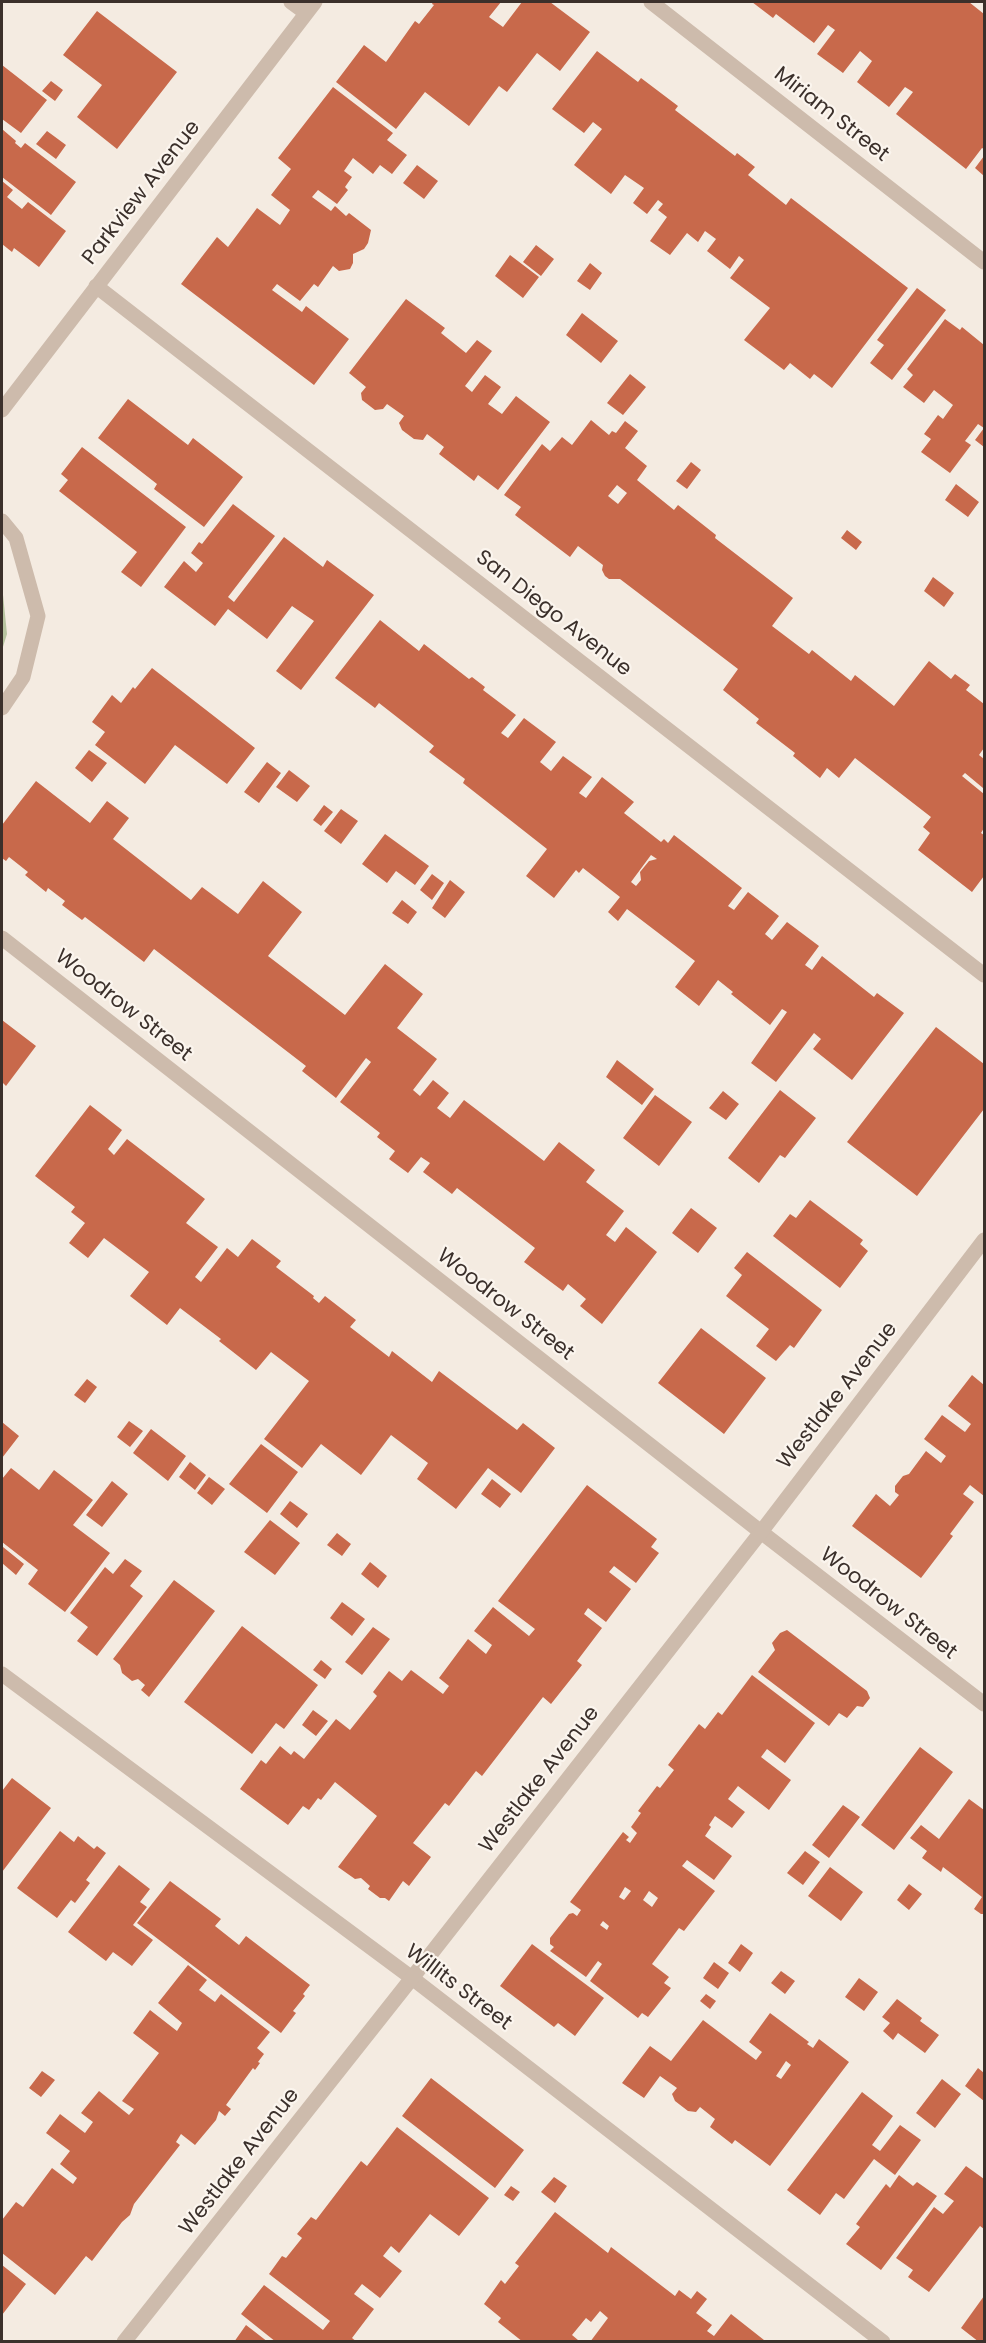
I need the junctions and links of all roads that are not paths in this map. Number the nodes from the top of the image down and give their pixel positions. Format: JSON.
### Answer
{"nodes":[{"id":1,"x":291,"y":2,"type":"edge"},
{"id":2,"x":651,"y":2,"type":"edge"},
{"id":3,"x":311,"y":8,"type":"edge"},
{"id":4,"x":984,"y":262,"type":"edge"},
{"id":5,"x":96,"y":286,"type":"junction"},
{"id":6,"x":2,"y":410,"type":"edge"},
{"id":7,"x":2,"y":521,"type":"edge"},
{"id":8,"x":2,"y":708,"type":"edge"},
{"id":9,"x":2,"y":938,"type":"edge"},
{"id":10,"x":984,"y":975,"type":"edge"},
{"id":11,"x":984,"y":1240,"type":"edge"},
{"id":12,"x":760,"y":1532,"type":"junction"},
{"id":13,"x":2,"y":1674,"type":"edge"},
{"id":14,"x":984,"y":1704,"type":"edge"},
{"id":15,"x":412,"y":1978,"type":"junction"},
{"id":16,"x":124,"y":2342,"type":"edge"},
{"id":17,"x":884,"y":2342,"type":"edge"}],
"edges":[{"from":1,"to":3,"type":"street"},
{"from":2,"to":4,"type":"street","name":"Miriam Street"},
{"from":3,"to":5,"type":"street","name":"Parkview Avenue"},
{"from":5,"to":6,"type":"street","name":"Parkview Avenue"},
{"from":5,"to":10,"type":"street","name":"San Diego Avenue"},
{"from":7,"to":8,"type":"street"},
{"from":9,"to":12,"type":"street","name":"Woodrow Street"},
{"from":11,"to":12,"type":"street","name":"Westlake Avenue"},
{"from":12,"to":14,"type":"street","name":"Woodrow Street"},
{"from":12,"to":15,"type":"street","name":"Westlake Avenue"},
{"from":13,"to":15,"type":"street","name":"Willits Street"},
{"from":15,"to":16,"type":"street","name":"Westlake Avenue"},
{"from":15,"to":17,"type":"street","name":"Willits Street"}]}
